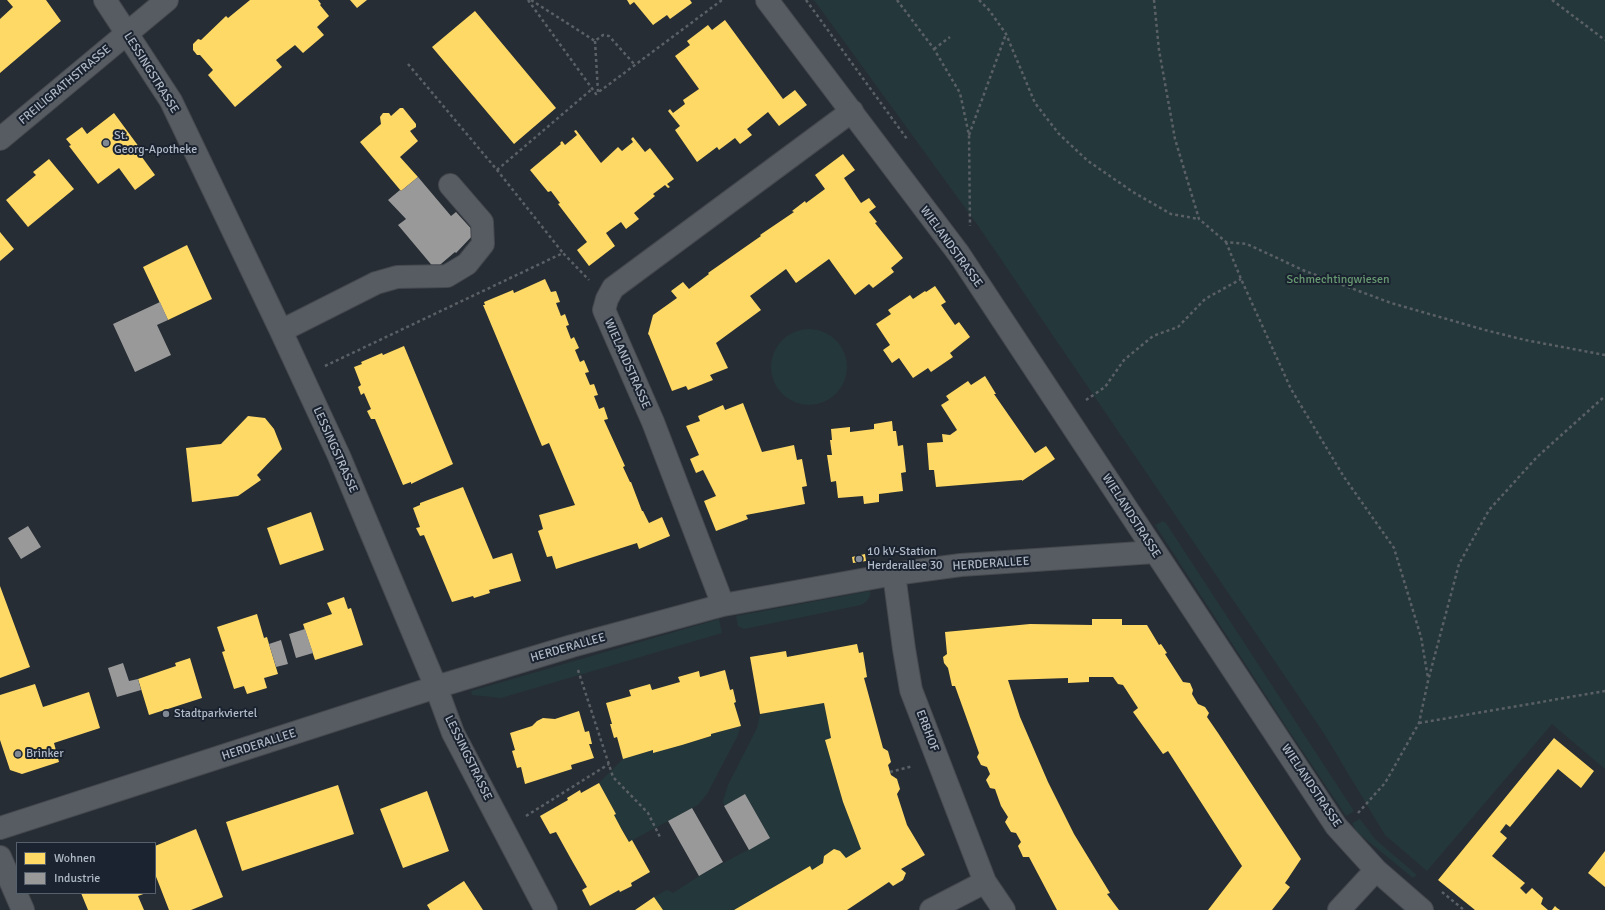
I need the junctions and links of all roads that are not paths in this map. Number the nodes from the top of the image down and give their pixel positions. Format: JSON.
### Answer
{"nodes":[{"id":1,"x":105,"y":0,"type":"edge"},
{"id":2,"x":167,"y":0,"type":"edge"},
{"id":3,"x":767,"y":0,"type":"edge"},
{"id":4,"x":127,"y":33,"type":"junction"},
{"id":5,"x":852,"y":111,"type":"junction"},
{"id":6,"x":0,"y":139,"type":"edge"},
{"id":7,"x":450,"y":185,"type":"dead end"},
{"id":8,"x":281,"y":331,"type":"junction"},
{"id":9,"x":1155,"y":552,"type":"junction"},
{"id":10,"x":894,"y":574,"type":"junction"},
{"id":11,"x":723,"y":605,"type":"junction"},
{"id":12,"x":436,"y":688,"type":"junction"},
{"id":13,"x":0,"y":828,"type":"edge"},
{"id":14,"x":0,"y":857,"type":"edge"},
{"id":15,"x":1376,"y":870,"type":"junction"},
{"id":16,"x":985,"y":882,"type":"junction"},
{"id":17,"x":16,"y":894,"type":"edge"},
{"id":18,"x":16,"y":894,"type":"edge"},
{"id":19,"x":23,"y":910,"type":"edge"},
{"id":20,"x":546,"y":910,"type":"edge"},
{"id":21,"x":931,"y":910,"type":"edge"},
{"id":22,"x":1004,"y":910,"type":"edge"},
{"id":23,"x":1340,"y":910,"type":"edge"},
{"id":24,"x":1422,"y":910,"type":"edge"}],
"edges":[{"from":1,"to":4,"type":"street","name":"LESSINGSTRASSE"},
{"from":2,"to":4,"type":"street","name":"FREILIGRATHSTRASSE"},
{"from":3,"to":5,"type":"street","name":"WIELANDSTRASSE"},
{"from":4,"to":6,"type":"street","name":"FREILIGRATHSTRASSE"},
{"from":4,"to":8,"type":"street","name":"LESSINGSTRASSE"},
{"from":5,"to":9,"type":"street","name":"WIELANDSTRASSE"},
{"from":5,"to":11,"type":"street","name":"WIELANDSTRASSE"},
{"from":7,"to":8,"type":"street"},
{"from":8,"to":12,"type":"street","name":"LESSINGSTRASSE"},
{"from":9,"to":10,"type":"street","name":"HERDERALLEE"},
{"from":9,"to":15,"type":"street","name":"WIELANDSTRASSE"},
{"from":10,"to":11,"type":"street","name":"HERDERALLEE"},
{"from":10,"to":16,"type":"street","name":"ERBHOF"},
{"from":11,"to":12,"type":"street","name":"HERDERALLEE"},
{"from":12,"to":13,"type":"street","name":"HERDERALLEE"},
{"from":12,"to":20,"type":"street","name":"LESSINGSTRASSE"},
{"from":14,"to":18,"type":"street"},
{"from":15,"to":23,"type":"street"},
{"from":15,"to":24,"type":"street","name":"WIELANDSTRASSE"},
{"from":16,"to":21,"type":"street"},
{"from":16,"to":22,"type":"street","name":"ERBHOF"},
{"from":17,"to":19,"type":"street"}]}
